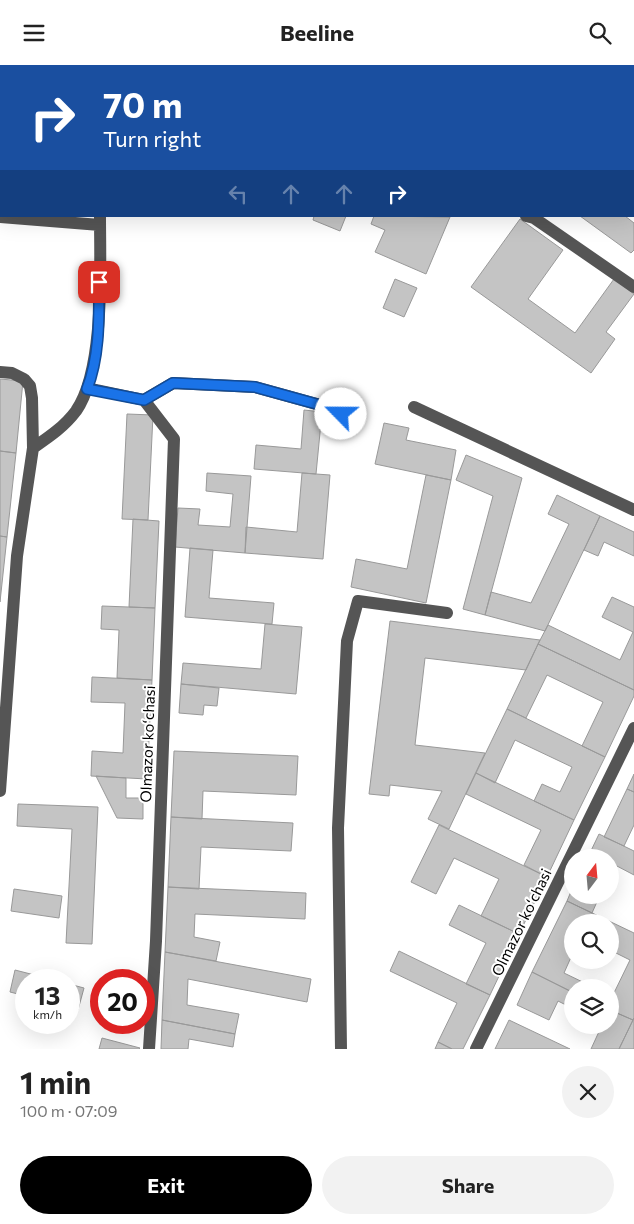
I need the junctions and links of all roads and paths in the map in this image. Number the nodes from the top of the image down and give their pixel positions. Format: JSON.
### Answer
{"nodes":[{"id":1,"x":0,"y":217,"type":"edge"},
{"id":2,"x":530,"y":217,"type":"edge"},
{"id":3,"x":100,"y":221,"type":"edge"},
{"id":4,"x":634,"y":287,"type":"edge"},
{"id":5,"x":0,"y":372,"type":"edge"},
{"id":6,"x":87,"y":389,"type":"junction"},
{"id":7,"x":144,"y":400,"type":"junction"},
{"id":8,"x":414,"y":407,"type":"dead end"},
{"id":9,"x":351,"y":420,"type":"dead end"},
{"id":10,"x":33,"y":448,"type":"junction"},
{"id":11,"x":634,"y":510,"type":"edge"},
{"id":12,"x":447,"y":613,"type":"dead end"},
{"id":13,"x":634,"y":728,"type":"edge"},
{"id":14,"x":0,"y":791,"type":"edge"},
{"id":15,"x":149,"y":1049,"type":"edge"},
{"id":16,"x":341,"y":1049,"type":"edge"},
{"id":17,"x":476,"y":1049,"type":"edge"}],
"edges":[{"from":1,"to":3,"type":"street"},
{"from":2,"to":4,"type":"street"},
{"from":3,"to":6,"type":"street"},
{"from":5,"to":10,"type":"street"},
{"from":6,"to":7,"type":"street"},
{"from":6,"to":10,"type":"street"},
{"from":7,"to":9,"type":"street"},
{"from":7,"to":15,"type":"street","name":"Olmazor koʻchasi"},
{"from":8,"to":11,"type":"street"},
{"from":10,"to":14,"type":"street"},
{"from":12,"to":16,"type":"street"},
{"from":13,"to":17,"type":"street","name":"Olmazor koʻchasi"}]}
